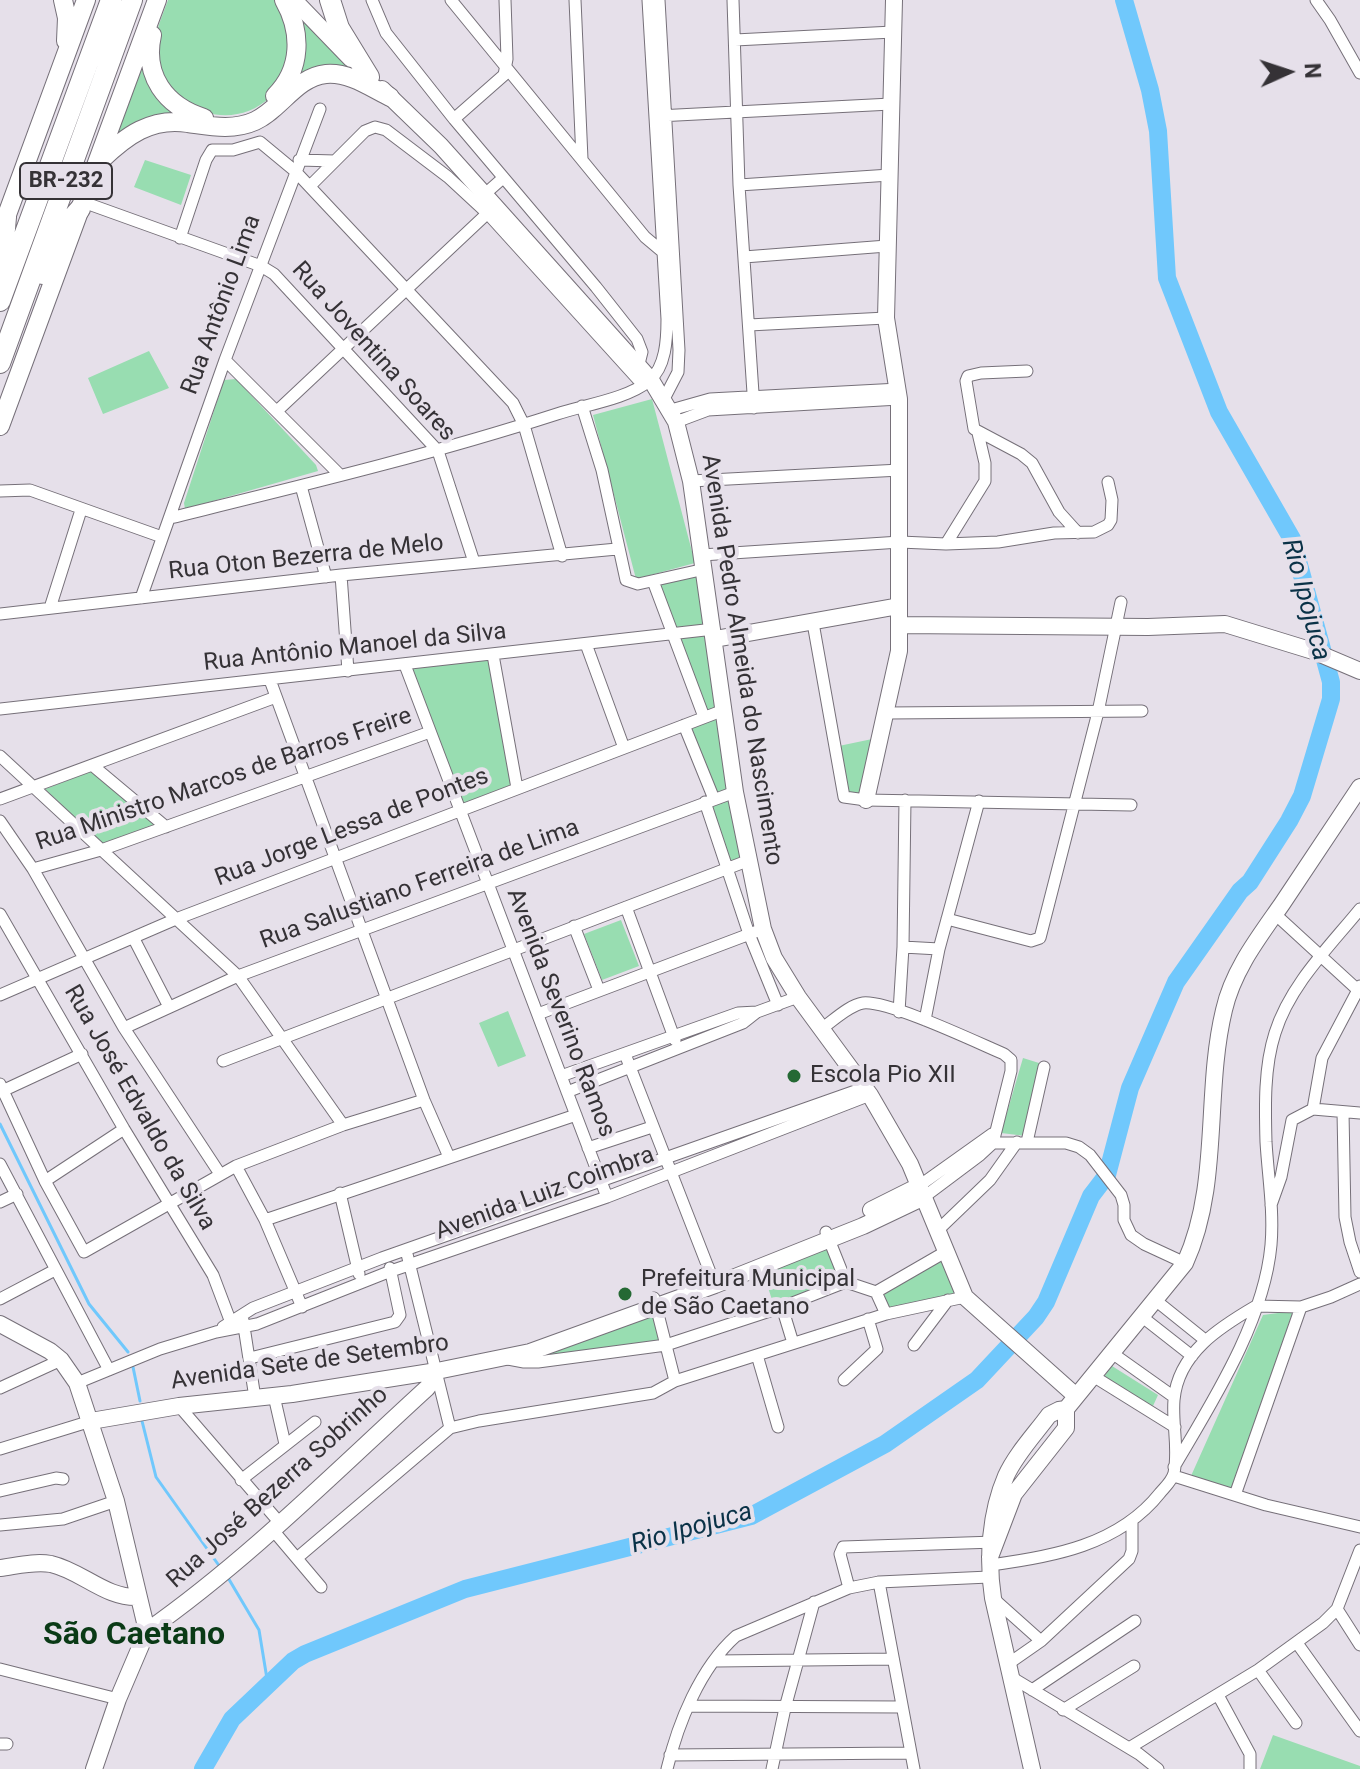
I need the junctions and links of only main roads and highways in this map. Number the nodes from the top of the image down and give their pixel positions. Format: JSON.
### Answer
{"nodes":[{"id":1,"x":63,"y":0,"type":"edge"},
{"id":2,"x":86,"y":0,"type":"edge"},
{"id":3,"x":111,"y":0,"type":"edge"},
{"id":4,"x":132,"y":0,"type":"edge"},
{"id":5,"x":159,"y":0,"type":"edge"},
{"id":6,"x":284,"y":0,"type":"edge"},
{"id":7,"x":330,"y":0,"type":"edge"},
{"id":8,"x":62,"y":67,"type":"junction"},
{"id":9,"x":369,"y":77,"type":"road end"},
{"id":10,"x":390,"y":97,"type":"road end"},
{"id":11,"x":96,"y":165,"type":"junction"},
{"id":12,"x":81,"y":205,"type":"junction"},
{"id":13,"x":3,"y":225,"type":"edge"},
{"id":14,"x":0,"y":281,"type":"edge"},
{"id":15,"x":0,"y":301,"type":"edge"},
{"id":16,"x":0,"y":363,"type":"edge"},
{"id":17,"x":0,"y":426,"type":"edge"}],
"edges":[{"from":1,"to":8,"type":"main road"},
{"from":2,"to":8,"type":"main road","number":"BR-232"},
{"from":3,"to":15,"type":"highway","number":"BR-232"},
{"from":4,"to":16,"type":"highway","number":"BR-232"},
{"from":5,"to":6,"type":"main road"},
{"from":5,"to":11,"type":"main road","number":"BR-232"},
{"from":7,"to":9,"type":"highway"},
{"from":8,"to":13,"type":"main road","number":"BR-232"},
{"from":10,"to":11,"type":"main road"},
{"from":11,"to":12,"type":"main road","number":"BR-232"},
{"from":12,"to":16,"type":"highway"},
{"from":12,"to":17,"type":"main road","number":"BR-232"},
{"from":13,"to":14,"type":"highway"}]}
